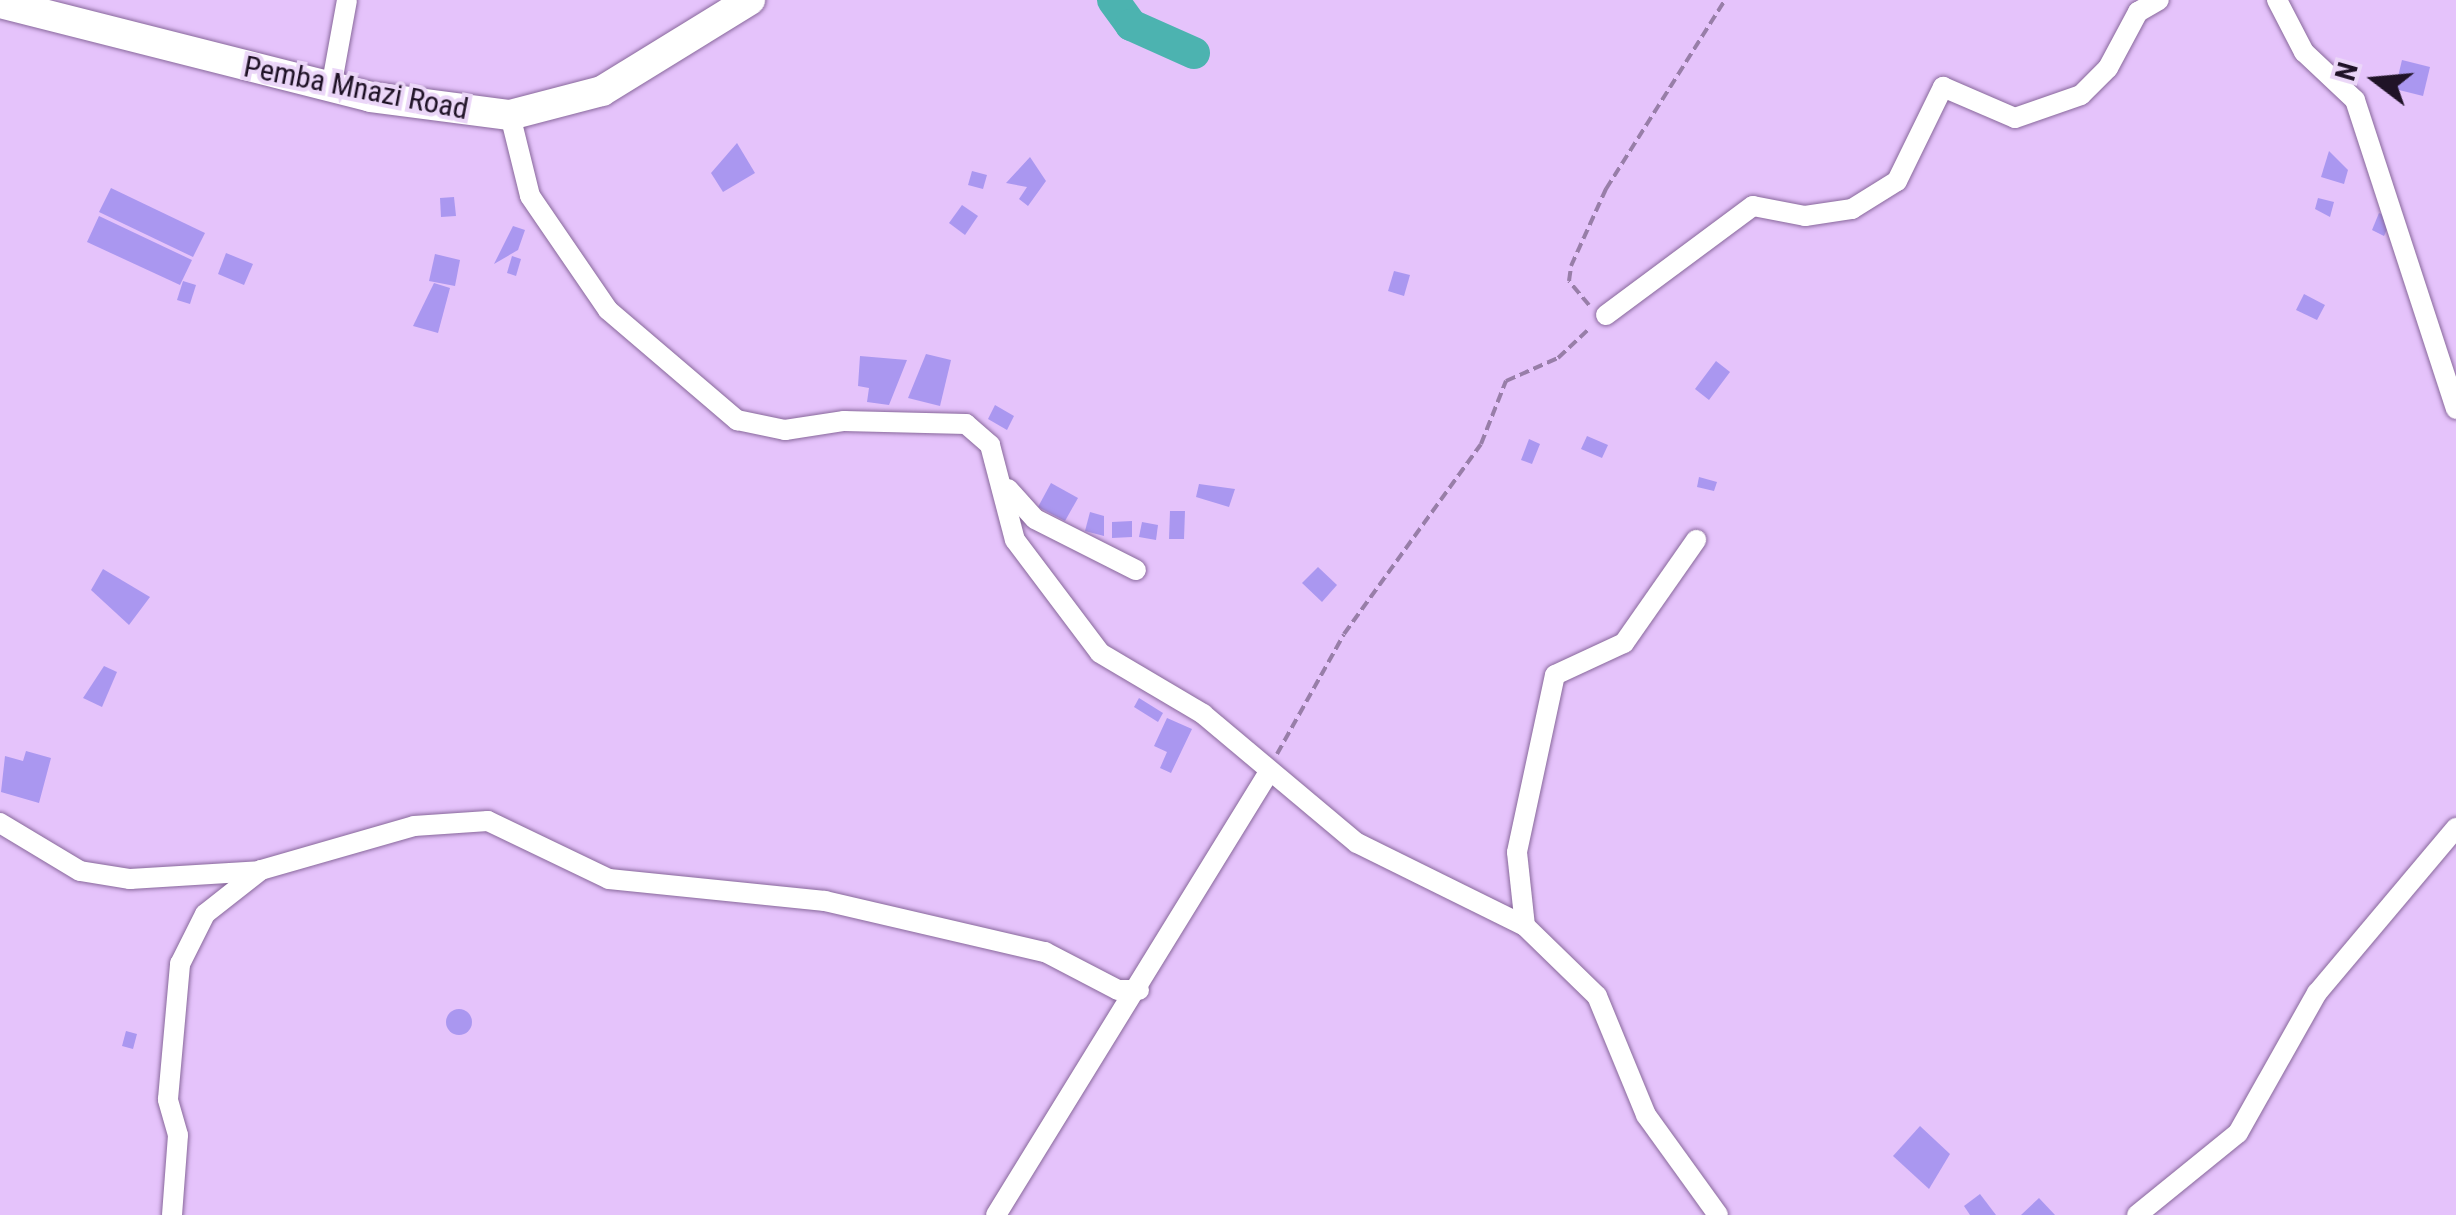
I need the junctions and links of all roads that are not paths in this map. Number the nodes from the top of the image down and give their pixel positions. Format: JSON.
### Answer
{"nodes":[{"id":1,"x":347,"y":0,"type":"edge"},
{"id":2,"x":750,"y":0,"type":"edge"},
{"id":3,"x":2159,"y":0,"type":"edge"},
{"id":4,"x":2276,"y":0,"type":"edge"},
{"id":5,"x":0,"y":2,"type":"edge"},
{"id":6,"x":331,"y":88,"type":"junction"},
{"id":7,"x":510,"y":115,"type":"junction"},
{"id":8,"x":1606,"y":315,"type":"road end"},
{"id":9,"x":2456,"y":409,"type":"edge"},
{"id":10,"x":1007,"y":488,"type":"junction"},
{"id":11,"x":1696,"y":540,"type":"dead end"},
{"id":12,"x":1136,"y":570,"type":"dead end"},
{"id":13,"x":1269,"y":772,"type":"junction"},
{"id":14,"x":0,"y":823,"type":"edge"},
{"id":15,"x":2456,"y":828,"type":"edge"},
{"id":16,"x":261,"y":870,"type":"junction"},
{"id":17,"x":1526,"y":926,"type":"junction"},
{"id":18,"x":1139,"y":990,"type":"junction"},
{"id":19,"x":172,"y":1215,"type":"edge"},
{"id":20,"x":996,"y":1215,"type":"edge"},
{"id":21,"x":1718,"y":1215,"type":"edge"},
{"id":22,"x":2137,"y":1215,"type":"edge"}],
"edges":[{"from":1,"to":6,"type":"street"},
{"from":2,"to":7,"type":"main road","name":"Pemba Mnazi Road"},
{"from":3,"to":8,"type":"street"},
{"from":4,"to":9,"type":"street"},
{"from":5,"to":6,"type":"main road","name":"Pemba Mnazi Road"},
{"from":6,"to":7,"type":"main road","name":"Pemba Mnazi Road"},
{"from":7,"to":10,"type":"street"},
{"from":10,"to":12,"type":"street"},
{"from":10,"to":13,"type":"street"},
{"from":11,"to":17,"type":"street"},
{"from":13,"to":17,"type":"street"},
{"from":13,"to":18,"type":"street"},
{"from":14,"to":16,"type":"street"},
{"from":15,"to":22,"type":"street"},
{"from":16,"to":18,"type":"street"},
{"from":16,"to":19,"type":"street"},
{"from":17,"to":21,"type":"street"},
{"from":18,"to":20,"type":"street"}]}
